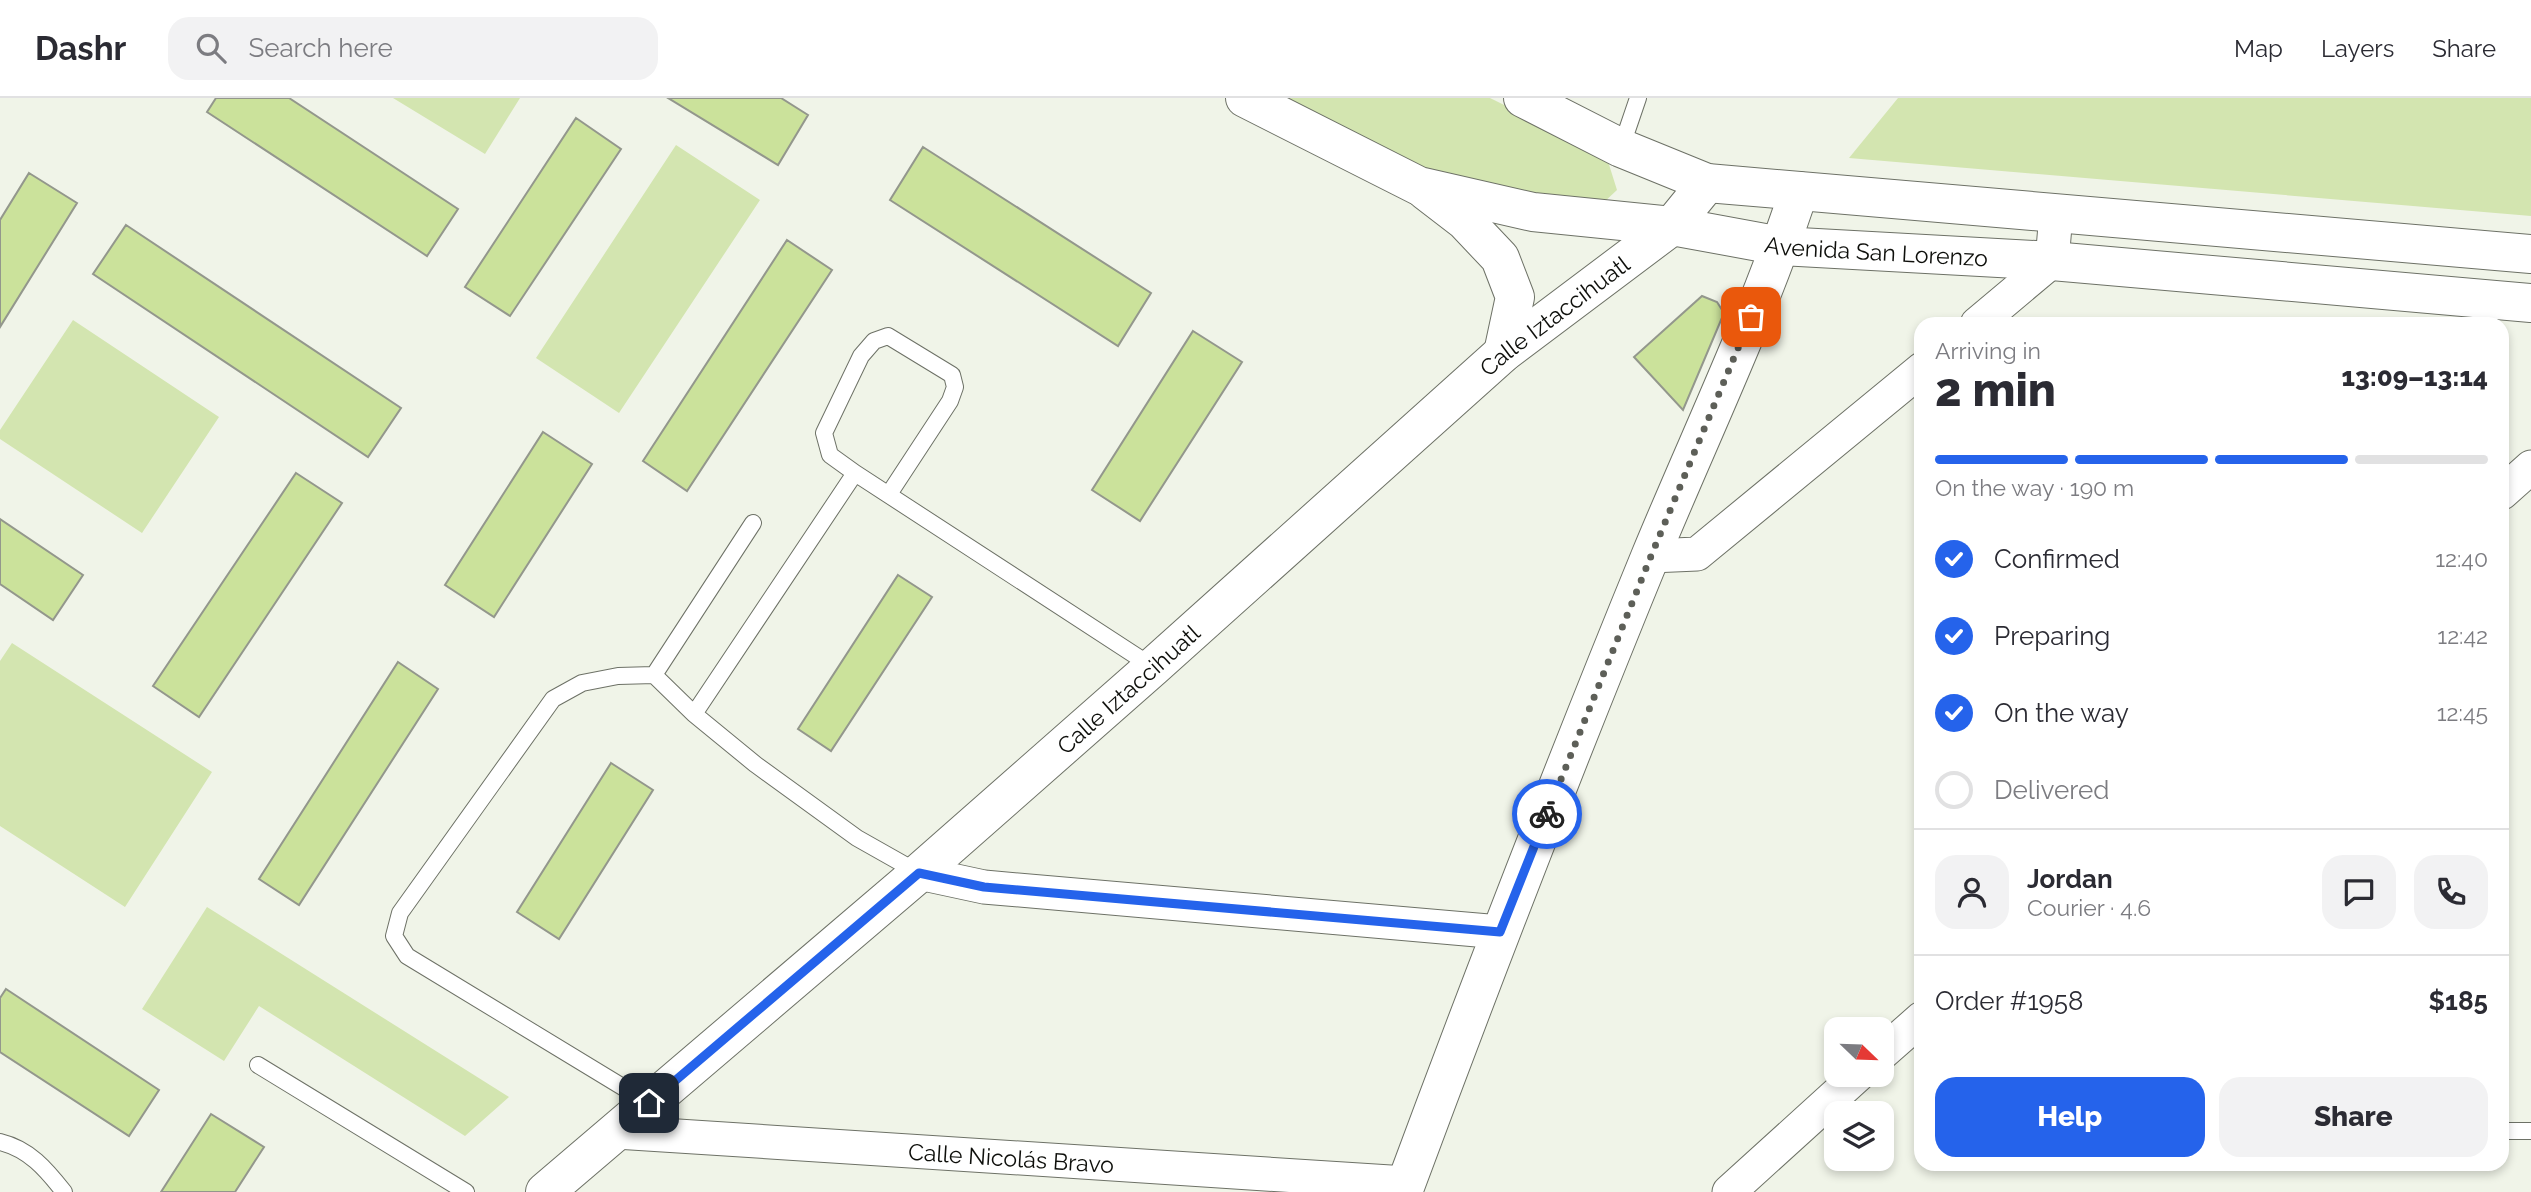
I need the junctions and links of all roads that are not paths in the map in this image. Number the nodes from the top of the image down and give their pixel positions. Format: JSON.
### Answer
{"nodes":[{"id":1,"x":1245,"y":98,"type":"edge"},
{"id":2,"x":1523,"y":98,"type":"edge"},
{"id":3,"x":1638,"y":98,"type":"edge"},
{"id":4,"x":1621,"y":148,"type":"junction"},
{"id":5,"x":1707,"y":183,"type":"junction"},
{"id":6,"x":1419,"y":186,"type":"junction"},
{"id":7,"x":1799,"y":191,"type":"junction"},
{"id":8,"x":2056,"y":214,"type":"junction"},
{"id":9,"x":1672,"y":226,"type":"junction"},
{"id":10,"x":1781,"y":246,"type":"junction"},
{"id":11,"x":2531,"y":254,"type":"edge"},
{"id":12,"x":2052,"y":261,"type":"junction"},
{"id":13,"x":2531,"y":303,"type":"edge"},
{"id":14,"x":1985,"y":317,"type":"edge"},
{"id":15,"x":1503,"y":353,"type":"junction"},
{"id":16,"x":1914,"y":376,"type":"edge"},
{"id":17,"x":2531,"y":467,"type":"edge"},
{"id":18,"x":855,"y":473,"type":"junction"},
{"id":19,"x":2509,"y":486,"type":"edge"},
{"id":20,"x":888,"y":494,"type":"junction"},
{"id":21,"x":752,"y":523,"type":"dead end"},
{"id":22,"x":1651,"y":556,"type":"junction"},
{"id":23,"x":1153,"y":667,"type":"junction"},
{"id":24,"x":654,"y":675,"type":"junction"},
{"id":25,"x":694,"y":714,"type":"junction"},
{"id":26,"x":919,"y":873,"type":"junction"},
{"id":27,"x":1500,"y":932,"type":"junction"},
{"id":28,"x":1914,"y":1025,"type":"edge"},
{"id":29,"x":1894,"y":1043,"type":"edge"},
{"id":30,"x":258,"y":1065,"type":"dead end"},
{"id":31,"x":1845,"y":1087,"type":"edge"},
{"id":32,"x":649,"y":1103,"type":"junction"},
{"id":33,"x":2509,"y":1131,"type":"edge"},
{"id":34,"x":2531,"y":1131,"type":"edge"},
{"id":35,"x":617,"y":1132,"type":"junction"},
{"id":36,"x":0,"y":1142,"type":"edge"},
{"id":37,"x":1405,"y":1187,"type":"edge"},
{"id":38,"x":64,"y":1192,"type":"edge"},
{"id":39,"x":466,"y":1192,"type":"edge"},
{"id":40,"x":545,"y":1192,"type":"edge"},
{"id":41,"x":1729,"y":1192,"type":"edge"}],
"edges":[{"from":1,"to":6,"type":"street","name":"Avenida San Lorenzo"},
{"from":2,"to":4,"type":"street"},
{"from":3,"to":4,"type":"lane"},
{"from":4,"to":5,"type":"street"},
{"from":5,"to":7,"type":"street"},
{"from":5,"to":9,"type":"street","name":"Calle Iztaccihuatl"},
{"from":6,"to":9,"type":"street","name":"Avenida San Lorenzo"},
{"from":6,"to":15,"type":"street"},
{"from":7,"to":8,"type":"street"},
{"from":7,"to":10,"type":"street"},
{"from":8,"to":11,"type":"street"},
{"from":8,"to":12,"type":"street"},
{"from":9,"to":10,"type":"street","name":"Avenida San Lorenzo"},
{"from":9,"to":15,"type":"street","name":"Calle Iztaccihuatl"},
{"from":10,"to":12,"type":"street","name":"Avenida San Lorenzo"},
{"from":10,"to":22,"type":"street"},
{"from":12,"to":13,"type":"street","name":"Avenida San Lorenzo"},
{"from":12,"to":14,"type":"street"},
{"from":15,"to":23,"type":"street","name":"Calle Iztaccihuatl"},
{"from":16,"to":22,"type":"street"},
{"from":17,"to":19,"type":"street"},
{"from":18,"to":20,"type":"lane"},
{"from":18,"to":20,"type":"lane"},
{"from":18,"to":25,"type":"lane"},
{"from":20,"to":23,"type":"lane"},
{"from":21,"to":24,"type":"lane"},
{"from":22,"to":27,"type":"street"},
{"from":23,"to":26,"type":"street","name":"Calle Iztaccihuatl"},
{"from":24,"to":25,"type":"lane"},
{"from":24,"to":32,"type":"lane"},
{"from":25,"to":26,"type":"lane"},
{"from":26,"to":27,"type":"street"},
{"from":26,"to":32,"type":"street","name":"Calle Iztaccihuatl"},
{"from":27,"to":37,"type":"street"},
{"from":28,"to":29,"type":"street"},
{"from":30,"to":39,"type":"lane"},
{"from":31,"to":41,"type":"street"},
{"from":32,"to":35,"type":"street","name":"Calle Iztaccihuatl"},
{"from":33,"to":34,"type":"lane"},
{"from":35,"to":37,"type":"street","name":"Calle Nicolás Bravo"},
{"from":35,"to":40,"type":"street","name":"Calle Iztaccihuatl"},
{"from":36,"to":38,"type":"lane"}]}
